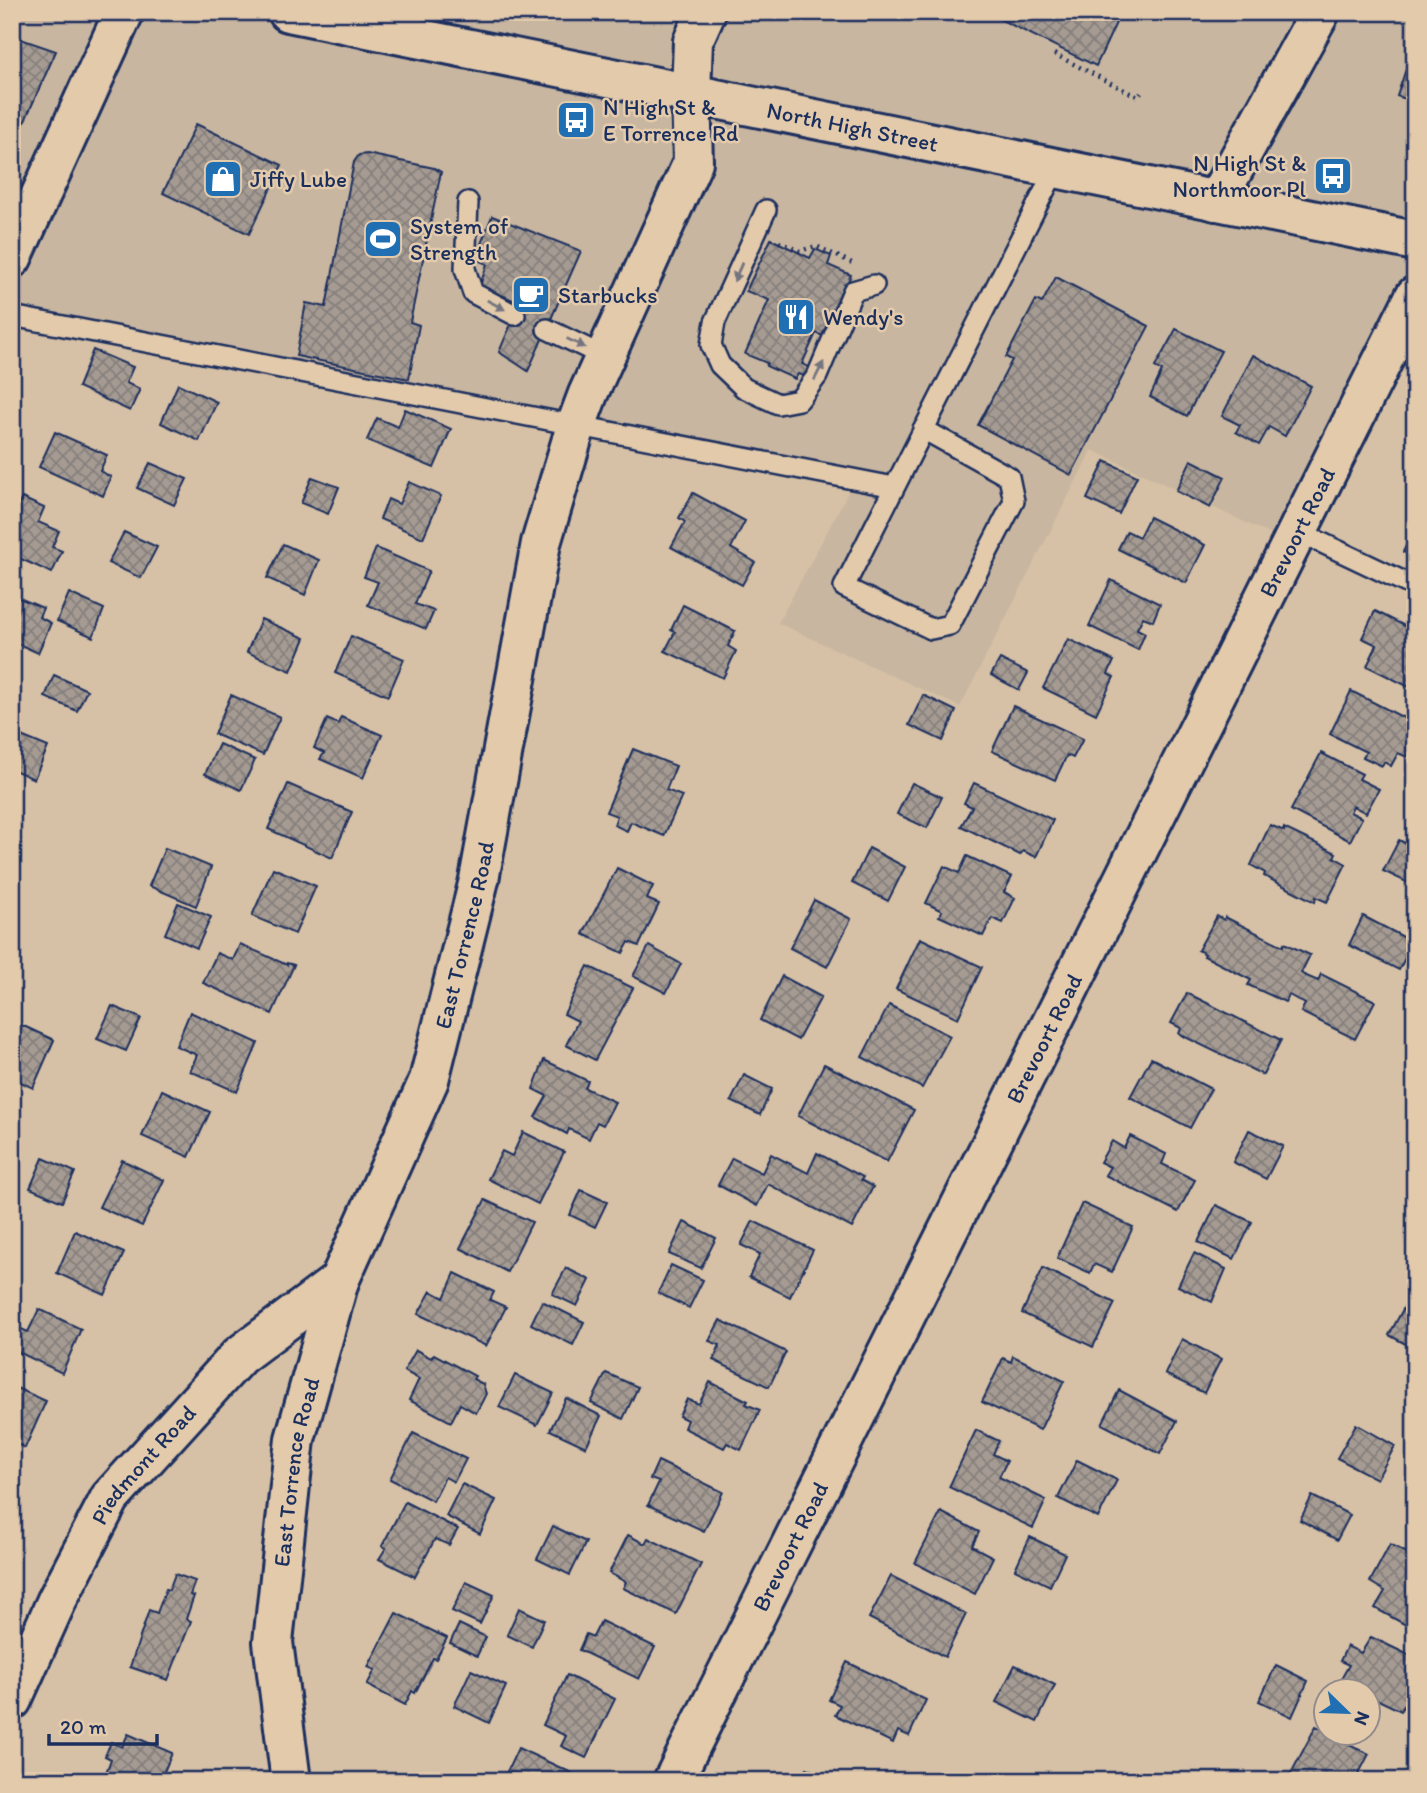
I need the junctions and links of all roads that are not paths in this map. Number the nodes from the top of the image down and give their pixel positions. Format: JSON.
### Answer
{"nodes":[{"id":1,"x":124,"y":12,"type":"edge"},
{"id":2,"x":288,"y":12,"type":"edge"},
{"id":3,"x":706,"y":12,"type":"edge"},
{"id":4,"x":1320,"y":12,"type":"edge"},
{"id":5,"x":691,"y":93,"type":"junction"},
{"id":6,"x":1055,"y":170,"type":"junction"},
{"id":7,"x":1216,"y":201,"type":"junction"},
{"id":8,"x":468,"y":202,"type":"dead end"},
{"id":9,"x":766,"y":210,"type":"dead end"},
{"id":10,"x":1415,"y":241,"type":"edge"},
{"id":11,"x":12,"y":258,"type":"edge"},
{"id":12,"x":874,"y":285,"type":"dead end"},
{"id":13,"x":1415,"y":296,"type":"edge"},
{"id":14,"x":515,"y":315,"type":"dead end"},
{"id":15,"x":12,"y":316,"type":"edge"},
{"id":16,"x":547,"y":329,"type":"dead end"},
{"id":17,"x":605,"y":357,"type":"junction"},
{"id":18,"x":576,"y":426,"type":"junction"},
{"id":19,"x":923,"y":429,"type":"junction"},
{"id":20,"x":894,"y":487,"type":"junction"},
{"id":21,"x":1297,"y":531,"type":"junction"},
{"id":22,"x":1415,"y":587,"type":"edge"},
{"id":23,"x":339,"y":1281,"type":"junction"},
{"id":24,"x":12,"y":1700,"type":"edge"},
{"id":25,"x":291,"y":1781,"type":"edge"},
{"id":26,"x":673,"y":1781,"type":"edge"}],
"edges":[{"from":1,"to":11,"type":"street"},
{"from":2,"to":5,"type":"street","name":"North High Street"},
{"from":3,"to":5,"type":"street","name":"East Torrence Road"},
{"from":4,"to":7,"type":"street"},
{"from":5,"to":6,"type":"street","name":"North High Street"},
{"from":5,"to":17,"type":"street","name":"East Torrence Road"},
{"from":6,"to":7,"type":"street","name":"North High Street"},
{"from":6,"to":19,"type":"lane"},
{"from":7,"to":10,"type":"street","name":"North High Street"},
{"from":8,"to":14,"type":"lane","one_way":true},
{"from":9,"to":12,"type":"lane","one_way":true},
{"from":13,"to":21,"type":"street","name":"Brevoort Road"},
{"from":15,"to":18,"type":"lane"},
{"from":16,"to":17,"type":"lane","one_way":true},
{"from":17,"to":18,"type":"street","name":"East Torrence Road"},
{"from":18,"to":20,"type":"lane"},
{"from":18,"to":23,"type":"street","name":"East Torrence Road"},
{"from":19,"to":20,"type":"lane"},
{"from":19,"to":20,"type":"lane"},
{"from":21,"to":22,"type":"lane"},
{"from":21,"to":26,"type":"street","name":"Brevoort Road"},
{"from":23,"to":24,"type":"street","name":"Piedmont Road"},
{"from":23,"to":25,"type":"street","name":"East Torrence Road"}]}
